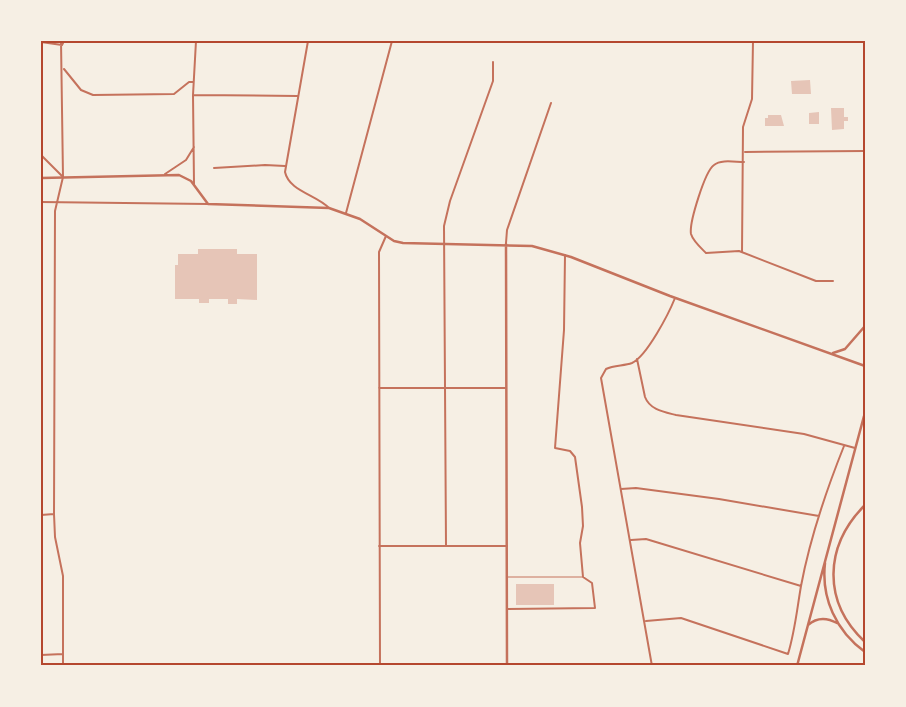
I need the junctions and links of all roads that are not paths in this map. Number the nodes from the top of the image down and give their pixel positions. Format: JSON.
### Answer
{"nodes":[{"id":1,"x":63,"y":41,"type":"edge"},
{"id":2,"x":196,"y":41,"type":"edge"},
{"id":3,"x":308,"y":41,"type":"edge"},
{"id":4,"x":392,"y":41,"type":"edge"},
{"id":5,"x":753,"y":41,"type":"edge"},
{"id":6,"x":41,"y":42,"type":"edge"},
{"id":7,"x":62,"y":45,"type":"junction"},
{"id":8,"x":494,"y":62,"type":"dead end"},
{"id":9,"x":63,"y":68,"type":"junction"},
{"id":10,"x":193,"y":82,"type":"junction"},
{"id":11,"x":193,"y":95,"type":"junction"},
{"id":12,"x":298,"y":96,"type":"junction"},
{"id":13,"x":551,"y":103,"type":"dead end"},
{"id":14,"x":194,"y":145,"type":"junction"},
{"id":15,"x":865,"y":151,"type":"edge"},
{"id":16,"x":744,"y":152,"type":"junction"},
{"id":17,"x":41,"y":155,"type":"edge"},
{"id":18,"x":744,"y":162,"type":"junction"},
{"id":19,"x":285,"y":166,"type":"junction"},
{"id":20,"x":214,"y":168,"type":"dead end"},
{"id":21,"x":164,"y":176,"type":"junction"},
{"id":22,"x":63,"y":177,"type":"junction"},
{"id":23,"x":41,"y":178,"type":"edge"},
{"id":24,"x":194,"y":185,"type":"junction"},
{"id":25,"x":41,"y":202,"type":"edge"},
{"id":26,"x":55,"y":202,"type":"junction"},
{"id":27,"x":208,"y":204,"type":"junction"},
{"id":28,"x":330,"y":208,"type":"junction"},
{"id":29,"x":346,"y":213,"type":"junction"},
{"id":30,"x":386,"y":236,"type":"junction"},
{"id":31,"x":444,"y":244,"type":"junction"},
{"id":32,"x":506,"y":244,"type":"junction"},
{"id":33,"x":742,"y":252,"type":"junction"},
{"id":34,"x":565,"y":256,"type":"junction"},
{"id":35,"x":833,"y":281,"type":"dead end"},
{"id":36,"x":675,"y":298,"type":"junction"},
{"id":37,"x":865,"y":326,"type":"edge"},
{"id":38,"x":829,"y":352,"type":"junction"},
{"id":39,"x":637,"y":359,"type":"junction"},
{"id":40,"x":865,"y":366,"type":"edge"},
{"id":41,"x":379,"y":388,"type":"junction"},
{"id":42,"x":445,"y":388,"type":"junction"},
{"id":43,"x":505,"y":388,"type":"junction"},
{"id":44,"x":864,"y":416,"type":"edge"},
{"id":45,"x":844,"y":446,"type":"junction"},
{"id":46,"x":854,"y":448,"type":"junction"},
{"id":47,"x":621,"y":489,"type":"junction"},
{"id":48,"x":865,"y":505,"type":"edge"},
{"id":49,"x":54,"y":514,"type":"junction"},
{"id":50,"x":41,"y":515,"type":"edge"},
{"id":51,"x":819,"y":516,"type":"junction"},
{"id":52,"x":631,"y":540,"type":"junction"},
{"id":53,"x":379,"y":546,"type":"junction"},
{"id":54,"x":446,"y":546,"type":"junction"},
{"id":55,"x":507,"y":546,"type":"junction"},
{"id":56,"x":825,"y":554,"type":"junction"},
{"id":57,"x":507,"y":577,"type":"junction"},
{"id":58,"x":583,"y":577,"type":"junction"},
{"id":59,"x":801,"y":586,"type":"junction"},
{"id":60,"x":507,"y":609,"type":"junction"},
{"id":61,"x":645,"y":621,"type":"junction"},
{"id":62,"x":838,"y":624,"type":"junction"},
{"id":63,"x":807,"y":626,"type":"junction"},
{"id":64,"x":865,"y":642,"type":"edge"},
{"id":65,"x":865,"y":652,"type":"edge"},
{"id":66,"x":63,"y":654,"type":"junction"},
{"id":67,"x":41,"y":655,"type":"edge"},
{"id":68,"x":63,"y":666,"type":"edge"},
{"id":69,"x":380,"y":666,"type":"edge"},
{"id":70,"x":506,"y":666,"type":"edge"},
{"id":71,"x":652,"y":666,"type":"edge"},
{"id":72,"x":797,"y":666,"type":"edge"}],
"edges":[{"from":1,"to":7,"type":"street"},
{"from":2,"to":10,"type":"street"},
{"from":3,"to":12,"type":"street"},
{"from":4,"to":29,"type":"street"},
{"from":5,"to":16,"type":"street"},
{"from":6,"to":7,"type":"street"},
{"from":7,"to":9,"type":"street"},
{"from":8,"to":31,"type":"street"},
{"from":9,"to":10,"type":"street"},
{"from":9,"to":22,"type":"street"},
{"from":10,"to":11,"type":"street"},
{"from":11,"to":12,"type":"street"},
{"from":11,"to":14,"type":"street"},
{"from":12,"to":19,"type":"street"},
{"from":13,"to":32,"type":"street"},
{"from":14,"to":21,"type":"street"},
{"from":14,"to":24,"type":"street"},
{"from":15,"to":16,"type":"street"},
{"from":16,"to":18,"type":"street"},
{"from":17,"to":22,"type":"street"},
{"from":18,"to":33,"type":"street"},
{"from":18,"to":33,"type":"street"},
{"from":19,"to":20,"type":"street"},
{"from":19,"to":28,"type":"street"},
{"from":21,"to":22,"type":"street"},
{"from":21,"to":24,"type":"street"},
{"from":22,"to":23,"type":"street"},
{"from":22,"to":26,"type":"street"},
{"from":24,"to":27,"type":"street"},
{"from":25,"to":26,"type":"street"},
{"from":26,"to":27,"type":"street"},
{"from":26,"to":49,"type":"street"},
{"from":27,"to":28,"type":"street"},
{"from":28,"to":29,"type":"street"},
{"from":29,"to":30,"type":"street"},
{"from":30,"to":31,"type":"street"},
{"from":30,"to":41,"type":"street"},
{"from":31,"to":32,"type":"street"},
{"from":31,"to":42,"type":"street"},
{"from":32,"to":34,"type":"street"},
{"from":32,"to":43,"type":"street"},
{"from":33,"to":35,"type":"street"},
{"from":34,"to":36,"type":"street"},
{"from":34,"to":58,"type":"street"},
{"from":36,"to":38,"type":"street"},
{"from":36,"to":39,"type":"street"},
{"from":37,"to":38,"type":"street"},
{"from":38,"to":40,"type":"street"},
{"from":39,"to":45,"type":"street"},
{"from":39,"to":47,"type":"street"},
{"from":41,"to":42,"type":"street"},
{"from":41,"to":53,"type":"street"},
{"from":42,"to":43,"type":"street"},
{"from":42,"to":54,"type":"street"},
{"from":43,"to":55,"type":"street"},
{"from":44,"to":46,"type":"street"},
{"from":45,"to":46,"type":"street"},
{"from":45,"to":51,"type":"street"},
{"from":46,"to":56,"type":"street"},
{"from":47,"to":51,"type":"street"},
{"from":47,"to":52,"type":"street"},
{"from":48,"to":64,"type":"street"},
{"from":49,"to":50,"type":"street"},
{"from":49,"to":66,"type":"street"},
{"from":51,"to":59,"type":"street"},
{"from":52,"to":59,"type":"street"},
{"from":52,"to":61,"type":"street"},
{"from":53,"to":54,"type":"street"},
{"from":53,"to":69,"type":"street"},
{"from":54,"to":55,"type":"street"},
{"from":55,"to":57,"type":"street"},
{"from":56,"to":62,"type":"street"},
{"from":56,"to":63,"type":"street"},
{"from":57,"to":58,"type":"lane"},
{"from":57,"to":60,"type":"street"},
{"from":58,"to":60,"type":"street"},
{"from":59,"to":61,"type":"street"},
{"from":60,"to":70,"type":"street"},
{"from":61,"to":71,"type":"street"},
{"from":62,"to":63,"type":"street"},
{"from":62,"to":65,"type":"street"},
{"from":63,"to":72,"type":"street"},
{"from":66,"to":67,"type":"street"},
{"from":66,"to":68,"type":"street"}]}
